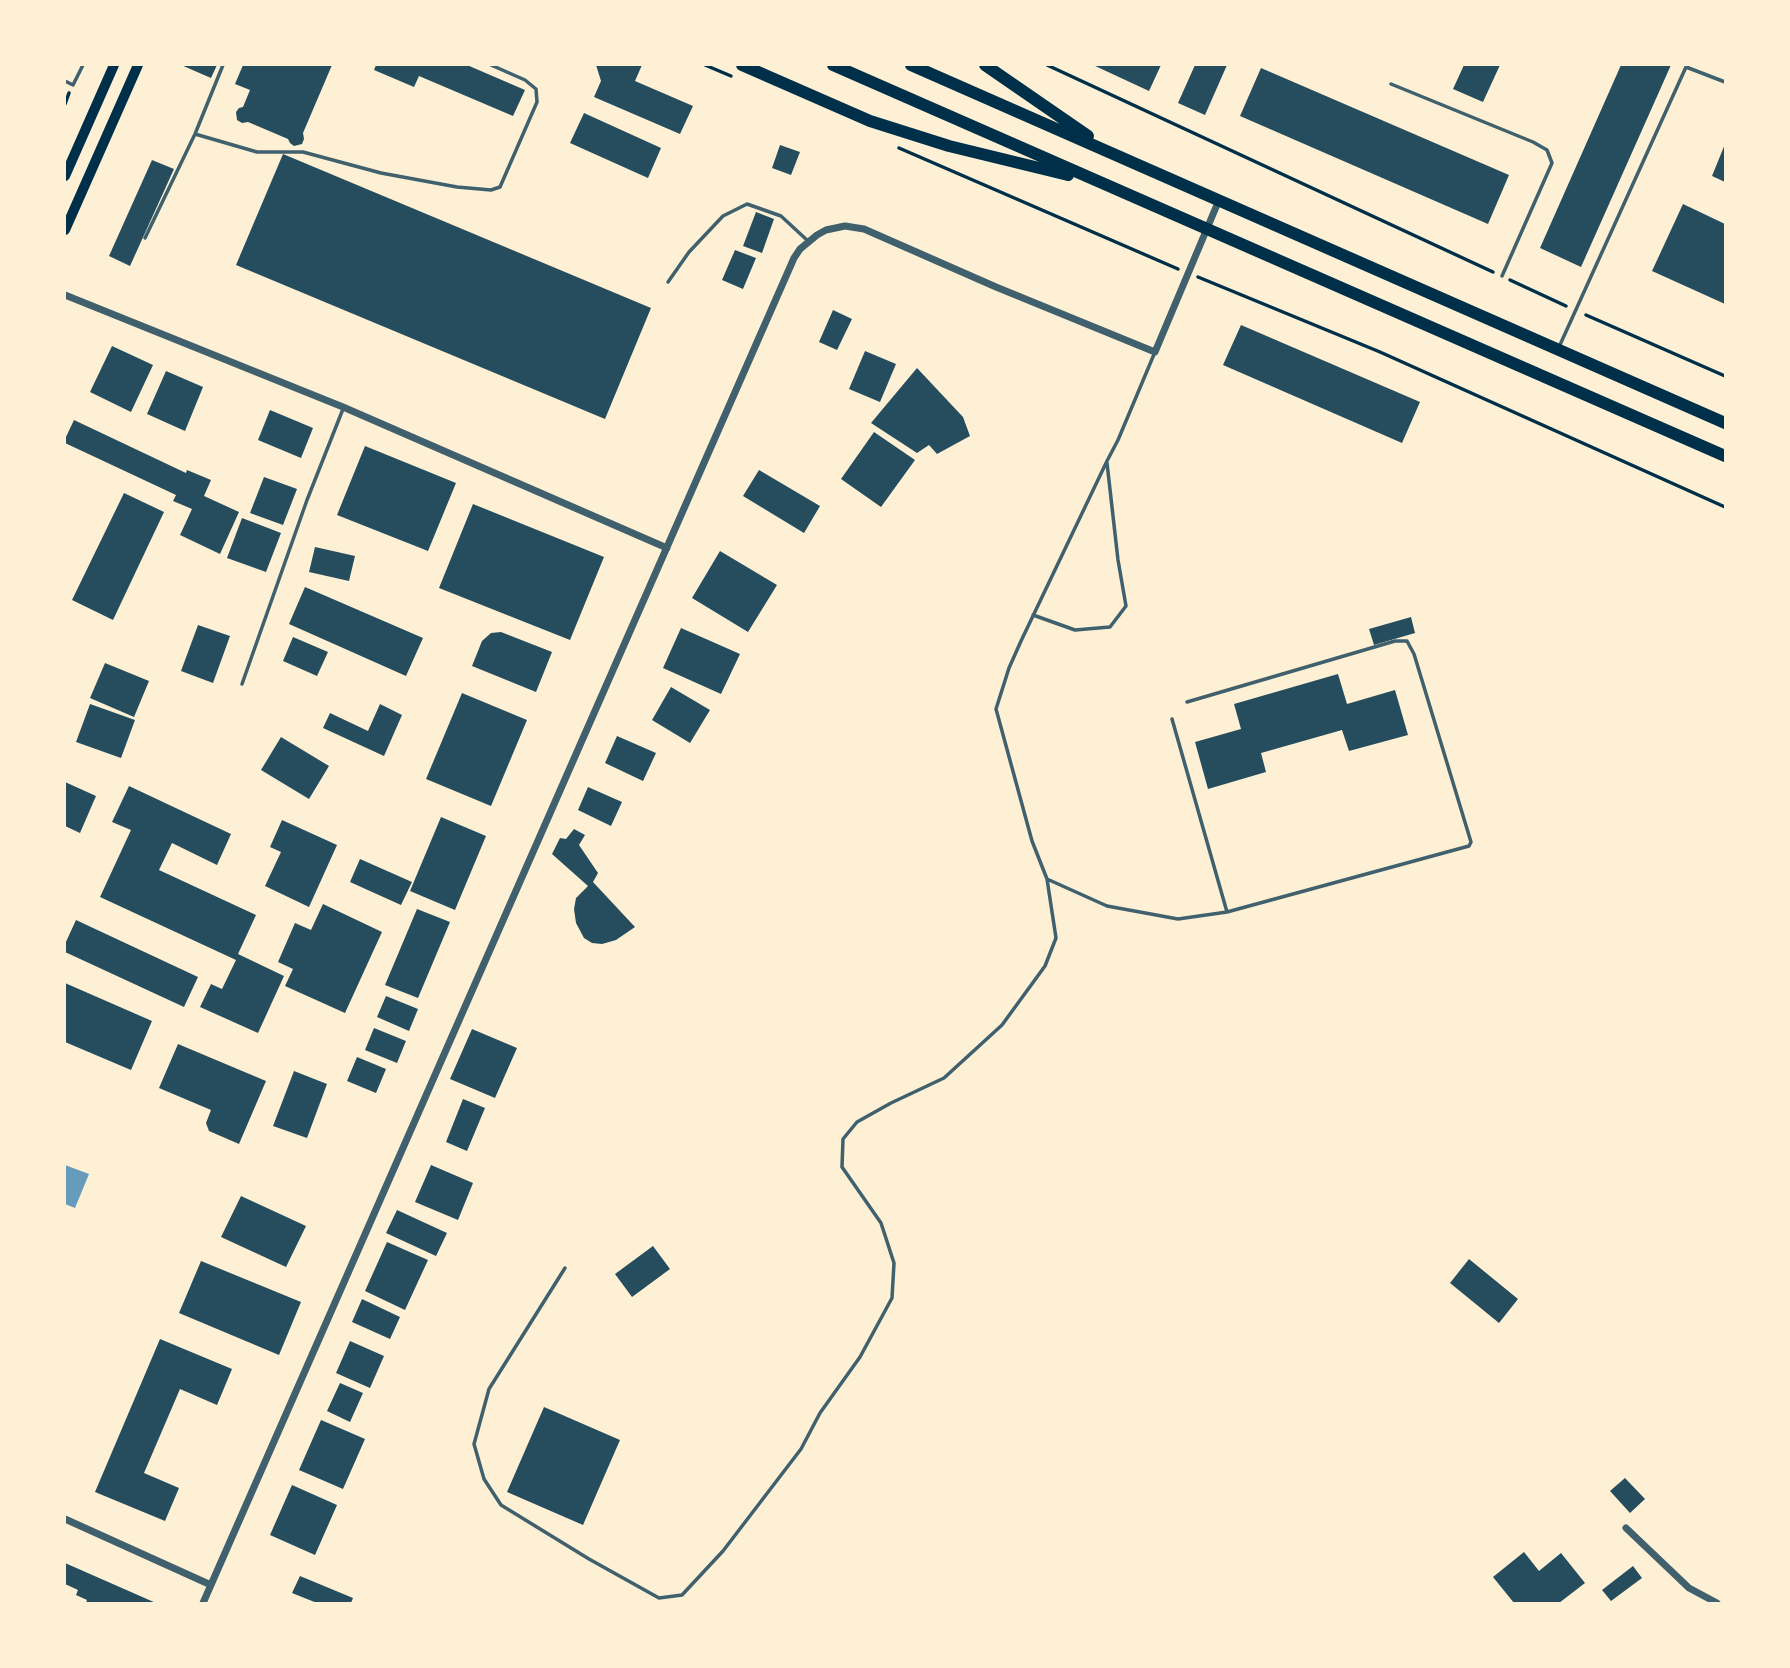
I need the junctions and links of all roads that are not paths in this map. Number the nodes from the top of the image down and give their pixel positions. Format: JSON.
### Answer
{"nodes":[{"id":1,"x":83,"y":65,"type":"edge"},
{"id":2,"x":114,"y":65,"type":"edge"},
{"id":3,"x":138,"y":65,"type":"edge"},
{"id":4,"x":223,"y":65,"type":"edge"},
{"id":5,"x":491,"y":65,"type":"edge"},
{"id":6,"x":742,"y":65,"type":"edge"},
{"id":7,"x":833,"y":65,"type":"edge"},
{"id":8,"x":911,"y":65,"type":"edge"},
{"id":9,"x":985,"y":65,"type":"edge"},
{"id":10,"x":65,"y":81,"type":"edge"},
{"id":11,"x":1725,"y":82,"type":"edge"},
{"id":12,"x":1391,"y":84,"type":"dead end"},
{"id":13,"x":195,"y":134,"type":"junction"},
{"id":14,"x":1115,"y":154,"type":"junction"},
{"id":15,"x":65,"y":176,"type":"edge"},
{"id":16,"x":1103,"y":183,"type":"junction"},
{"id":17,"x":1219,"y":200,"type":"junction"},
{"id":18,"x":1208,"y":229,"type":"junction"},
{"id":19,"x":65,"y":230,"type":"edge"},
{"id":20,"x":145,"y":238,"type":"dead end"},
{"id":21,"x":808,"y":241,"type":"junction"},
{"id":22,"x":1502,"y":276,"type":"road end"},
{"id":23,"x":668,"y":282,"type":"dead end"},
{"id":24,"x":65,"y":295,"type":"edge"},
{"id":25,"x":1558,"y":349,"type":"junction"},
{"id":26,"x":1155,"y":352,"type":"junction"},
{"id":27,"x":343,"y":407,"type":"junction"},
{"id":28,"x":1725,"y":423,"type":"edge"},
{"id":29,"x":1725,"y":456,"type":"edge"},
{"id":30,"x":1107,"y":461,"type":"junction"},
{"id":31,"x":667,"y":548,"type":"junction"},
{"id":32,"x":1033,"y":615,"type":"junction"},
{"id":33,"x":242,"y":684,"type":"dead end"},
{"id":34,"x":1187,"y":702,"type":"dead end"},
{"id":35,"x":1172,"y":719,"type":"dead end"},
{"id":36,"x":1047,"y":879,"type":"junction"},
{"id":37,"x":1227,"y":912,"type":"junction"},
{"id":38,"x":565,"y":1268,"type":"dead end"},
{"id":39,"x":65,"y":1519,"type":"edge"},
{"id":40,"x":1626,"y":1528,"type":"dead end"},
{"id":41,"x":211,"y":1586,"type":"junction"},
{"id":42,"x":204,"y":1603,"type":"edge"},
{"id":43,"x":1717,"y":1603,"type":"edge"}],
"edges":[{"from":1,"to":10,"type":"lane"},
{"from":2,"to":15,"type":"main road"},
{"from":3,"to":19,"type":"main road"},
{"from":4,"to":13,"type":"lane"},
{"from":5,"to":13,"type":"lane"},
{"from":6,"to":16,"type":"main road"},
{"from":7,"to":16,"type":"main road"},
{"from":8,"to":14,"type":"main road"},
{"from":9,"to":14,"type":"main road"},
{"from":11,"to":25,"type":"lane"},
{"from":12,"to":22,"type":"lane"},
{"from":13,"to":20,"type":"lane"},
{"from":14,"to":17,"type":"main road"},
{"from":16,"to":18,"type":"main road"},
{"from":17,"to":18,"type":"street"},
{"from":17,"to":25,"type":"main road"},
{"from":18,"to":26,"type":"street"},
{"from":18,"to":29,"type":"main road"},
{"from":21,"to":23,"type":"lane"},
{"from":21,"to":26,"type":"street"},
{"from":21,"to":31,"type":"street"},
{"from":24,"to":27,"type":"street"},
{"from":25,"to":28,"type":"main road"},
{"from":26,"to":30,"type":"lane"},
{"from":27,"to":31,"type":"street"},
{"from":27,"to":33,"type":"lane"},
{"from":30,"to":32,"type":"lane"},
{"from":30,"to":32,"type":"lane"},
{"from":31,"to":41,"type":"street"},
{"from":32,"to":36,"type":"lane"},
{"from":34,"to":37,"type":"lane"},
{"from":35,"to":37,"type":"lane"},
{"from":36,"to":37,"type":"lane"},
{"from":36,"to":38,"type":"lane"},
{"from":39,"to":41,"type":"street"},
{"from":40,"to":43,"type":"street"},
{"from":41,"to":42,"type":"street"}]}
